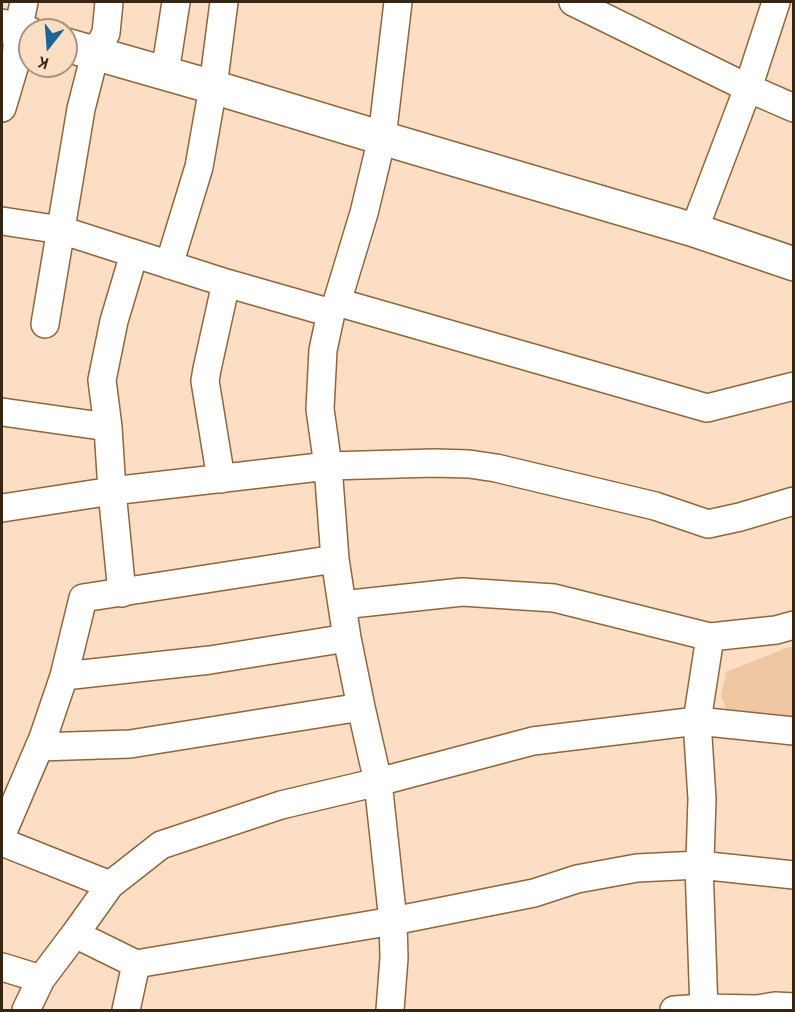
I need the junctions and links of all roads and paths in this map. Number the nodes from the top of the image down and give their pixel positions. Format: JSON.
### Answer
{"nodes":[{"id":1,"x":109,"y":2,"type":"edge"},
{"id":2,"x":176,"y":2,"type":"edge"},
{"id":3,"x":224,"y":2,"type":"edge"},
{"id":4,"x":398,"y":2,"type":"edge"},
{"id":5,"x":573,"y":2,"type":"edge"},
{"id":6,"x":776,"y":2,"type":"edge"},
{"id":7,"x":18,"y":23,"type":"edge"},
{"id":8,"x":81,"y":50,"type":"edge"},
{"id":9,"x":165,"y":73,"type":"junction"},
{"id":10,"x":213,"y":87,"type":"junction"},
{"id":11,"x":747,"y":88,"type":"junction"},
{"id":12,"x":2,"y":108,"type":"edge"},
{"id":13,"x":794,"y":108,"type":"edge"},
{"id":14,"x":382,"y":138,"type":"junction"},
{"id":15,"x":2,"y":221,"type":"edge"},
{"id":16,"x":61,"y":230,"type":"junction"},
{"id":17,"x":694,"y":230,"type":"junction"},
{"id":18,"x":134,"y":254,"type":"junction"},
{"id":19,"x":794,"y":264,"type":"edge"},
{"id":20,"x":169,"y":265,"type":"junction"},
{"id":21,"x":226,"y":283,"type":"junction"},
{"id":22,"x":334,"y":308,"type":"junction"},
{"id":23,"x":45,"y":324,"type":"dead end"},
{"id":24,"x":794,"y":386,"type":"edge"},
{"id":25,"x":2,"y":412,"type":"edge"},
{"id":26,"x":108,"y":427,"type":"junction"},
{"id":27,"x":328,"y":466,"type":"junction"},
{"id":28,"x":221,"y":479,"type":"junction"},
{"id":29,"x":112,"y":491,"type":"junction"},
{"id":30,"x":794,"y":501,"type":"edge"},
{"id":31,"x":2,"y":508,"type":"edge"},
{"id":32,"x":335,"y":560,"type":"junction"},
{"id":33,"x":122,"y":593,"type":"junction"},
{"id":34,"x":342,"y":605,"type":"junction"},
{"id":35,"x":794,"y":625,"type":"edge"},
{"id":36,"x":710,"y":637,"type":"junction"},
{"id":37,"x":347,"y":639,"type":"junction"},
{"id":38,"x":64,"y":676,"type":"junction"},
{"id":39,"x":361,"y":707,"type":"junction"},
{"id":40,"x":697,"y":721,"type":"junction"},
{"id":41,"x":794,"y":731,"type":"edge"},
{"id":42,"x":39,"y":747,"type":"junction"},
{"id":43,"x":378,"y":782,"type":"junction"},
{"id":44,"x":2,"y":834,"type":"edge"},
{"id":45,"x":2,"y":842,"type":"edge"},
{"id":46,"x":699,"y":864,"type":"junction"},
{"id":47,"x":794,"y":875,"type":"edge"},
{"id":48,"x":110,"y":885,"type":"junction"},
{"id":49,"x":393,"y":921,"type":"junction"},
{"id":50,"x":75,"y":934,"type":"junction"},
{"id":51,"x":135,"y":964,"type":"junction"},
{"id":52,"x":2,"y":967,"type":"edge"},
{"id":53,"x":41,"y":979,"type":"junction"},
{"id":54,"x":794,"y":1007,"type":"edge"},
{"id":55,"x":704,"y":1009,"type":"edge"},
{"id":56,"x":757,"y":1010,"type":"edge"},
{"id":57,"x":26,"y":1011,"type":"edge"},
{"id":58,"x":126,"y":1011,"type":"edge"},
{"id":59,"x":390,"y":1011,"type":"edge"},
{"id":60,"x":674,"y":1011,"type":"edge"}],
"edges":[{"from":1,"to":8,"type":"street"},
{"from":2,"to":9,"type":"street"},
{"from":3,"to":10,"type":"street"},
{"from":4,"to":14,"type":"street"},
{"from":5,"to":11,"type":"street"},
{"from":6,"to":11,"type":"street"},
{"from":7,"to":12,"type":"street"},
{"from":8,"to":9,"type":"main road"},
{"from":8,"to":16,"type":"street"},
{"from":9,"to":10,"type":"main road"},
{"from":10,"to":14,"type":"main road"},
{"from":10,"to":20,"type":"street"},
{"from":11,"to":13,"type":"street"},
{"from":11,"to":17,"type":"street"},
{"from":14,"to":17,"type":"main road"},
{"from":14,"to":22,"type":"street"},
{"from":15,"to":16,"type":"street"},
{"from":16,"to":18,"type":"street"},
{"from":16,"to":23,"type":"street"},
{"from":17,"to":19,"type":"main road"},
{"from":18,"to":20,"type":"street"},
{"from":18,"to":26,"type":"street"},
{"from":20,"to":21,"type":"street"},
{"from":21,"to":22,"type":"street"},
{"from":21,"to":28,"type":"street"},
{"from":22,"to":24,"type":"street"},
{"from":22,"to":27,"type":"street"},
{"from":25,"to":26,"type":"street"},
{"from":26,"to":29,"type":"street"},
{"from":27,"to":28,"type":"street"},
{"from":27,"to":30,"type":"street"},
{"from":27,"to":32,"type":"street"},
{"from":28,"to":29,"type":"street"},
{"from":29,"to":31,"type":"street"},
{"from":29,"to":33,"type":"street"},
{"from":32,"to":33,"type":"street"},
{"from":32,"to":34,"type":"street"},
{"from":33,"to":38,"type":"street"},
{"from":34,"to":36,"type":"street"},
{"from":34,"to":37,"type":"street"},
{"from":35,"to":36,"type":"street"},
{"from":36,"to":40,"type":"street"},
{"from":37,"to":38,"type":"street"},
{"from":37,"to":39,"type":"street"},
{"from":38,"to":42,"type":"street"},
{"from":39,"to":42,"type":"street"},
{"from":39,"to":43,"type":"street"},
{"from":40,"to":41,"type":"street"},
{"from":40,"to":43,"type":"street"},
{"from":40,"to":46,"type":"street"},
{"from":42,"to":44,"type":"street"},
{"from":43,"to":48,"type":"street"},
{"from":43,"to":49,"type":"street"},
{"from":45,"to":48,"type":"street"},
{"from":46,"to":47,"type":"street"},
{"from":46,"to":49,"type":"street"},
{"from":46,"to":55,"type":"street"},
{"from":48,"to":50,"type":"street"},
{"from":49,"to":51,"type":"street"},
{"from":49,"to":59,"type":"street"},
{"from":50,"to":51,"type":"street"},
{"from":50,"to":53,"type":"street"},
{"from":51,"to":58,"type":"street"},
{"from":52,"to":53,"type":"street"},
{"from":53,"to":57,"type":"street"},
{"from":54,"to":56,"type":"street"},
{"from":55,"to":56,"type":"street"},
{"from":55,"to":60,"type":"street"}]}
